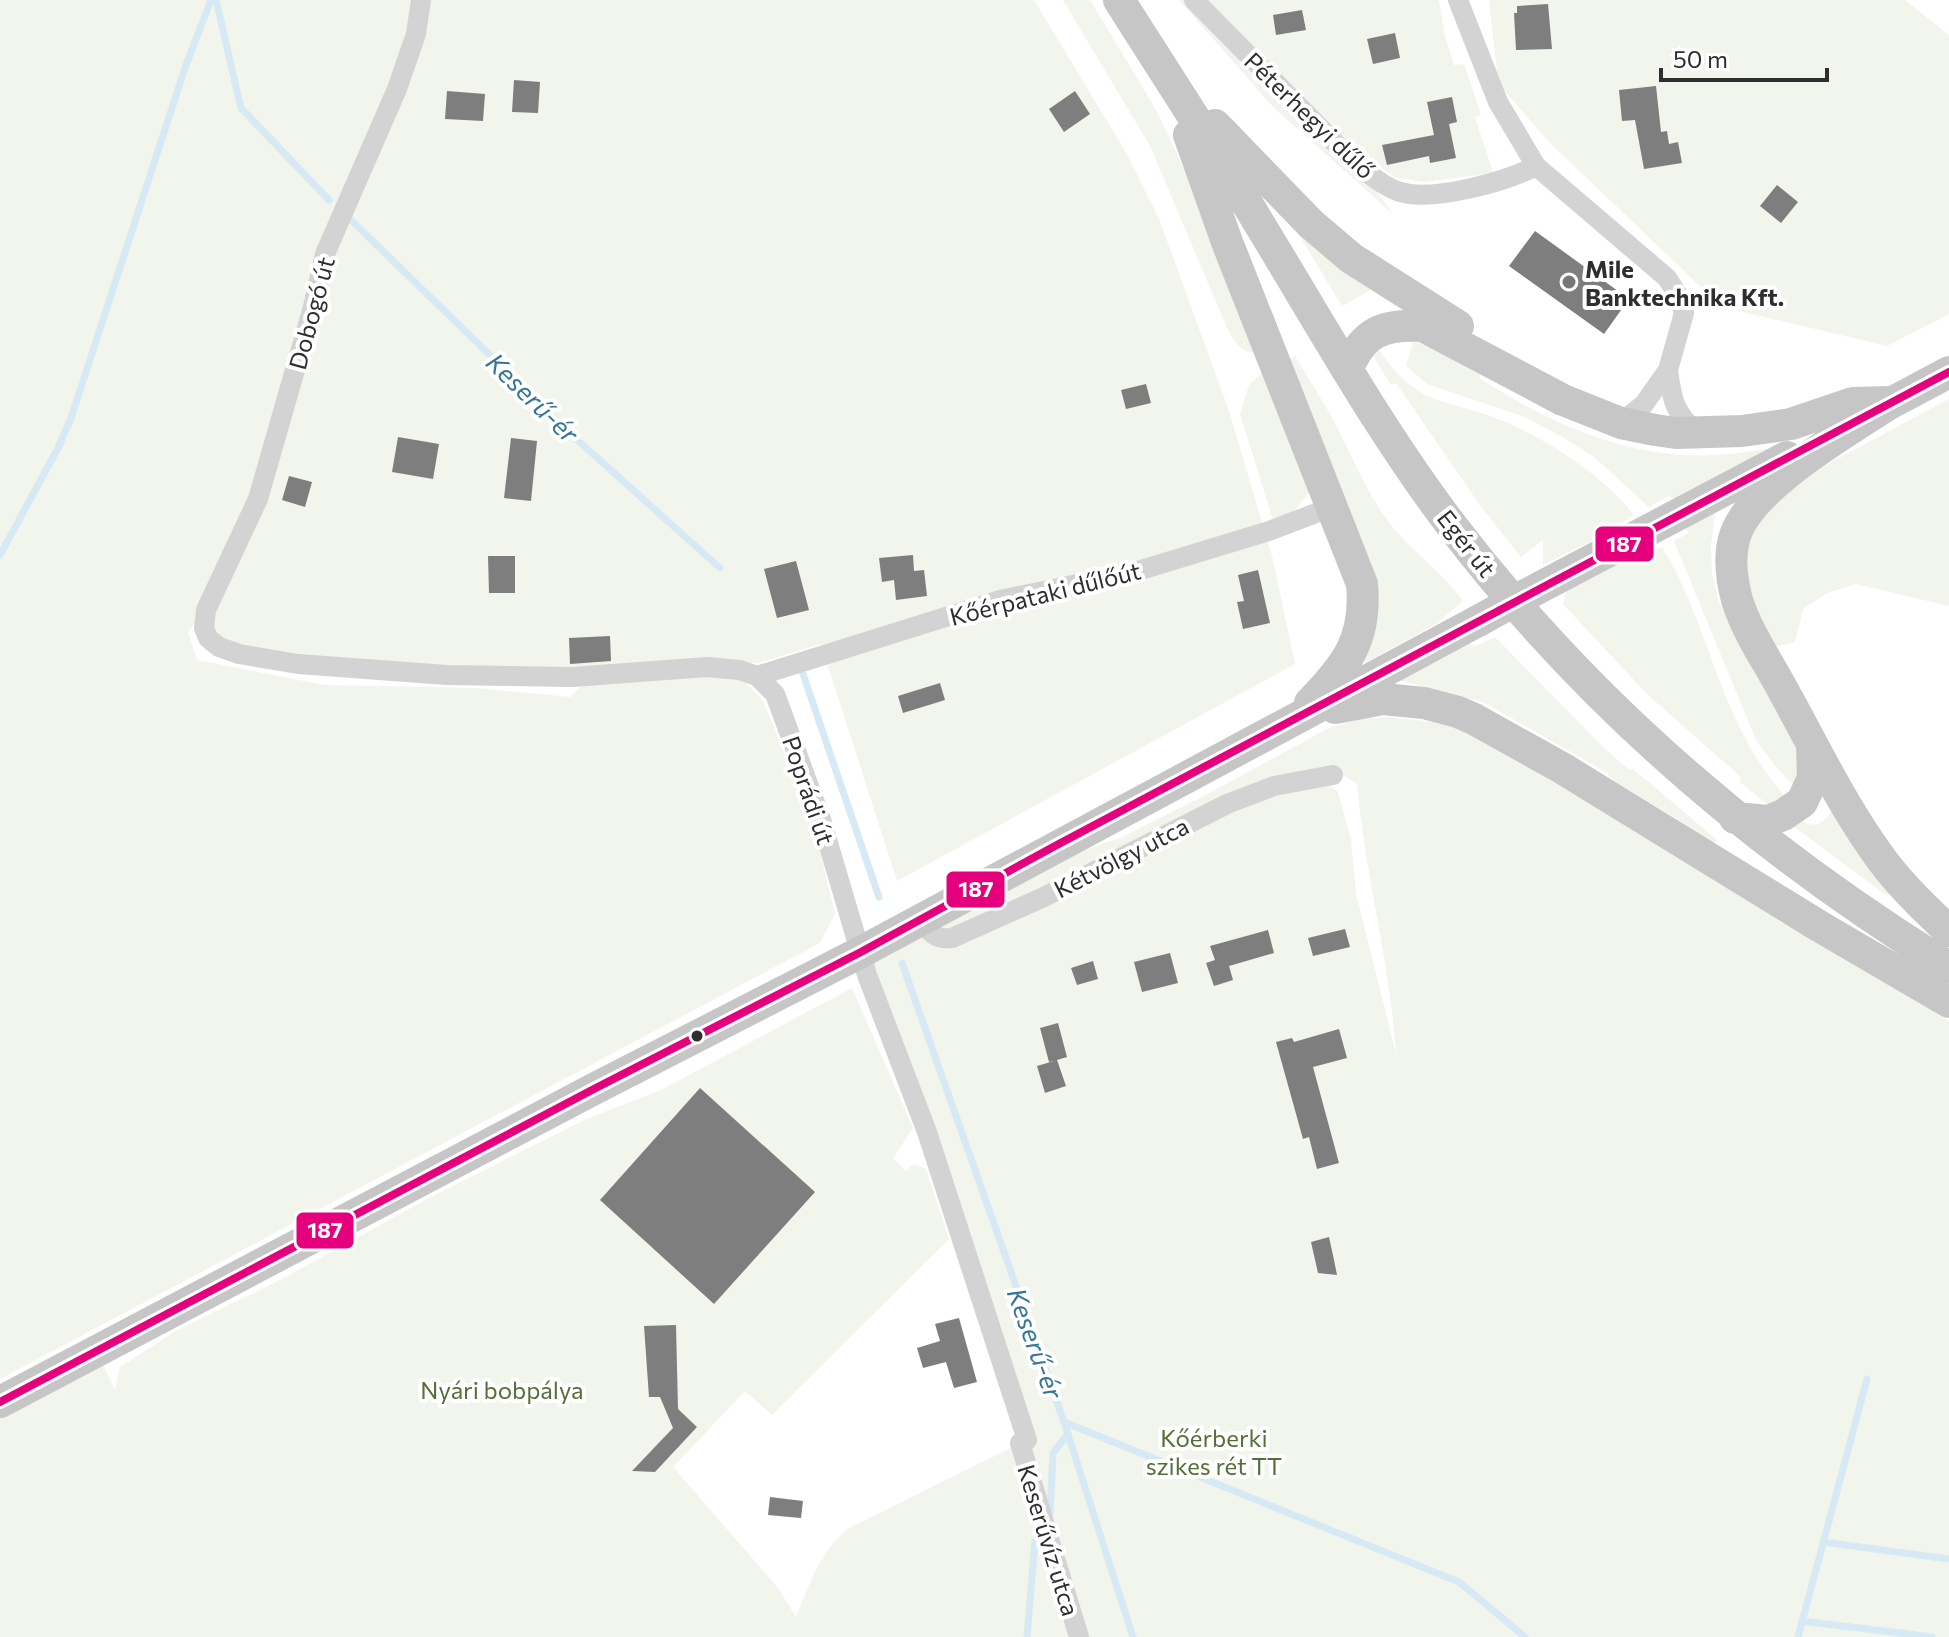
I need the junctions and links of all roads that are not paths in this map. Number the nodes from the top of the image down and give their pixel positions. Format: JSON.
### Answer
{"nodes":[{"id":1,"x":421,"y":0,"type":"edge"},
{"id":2,"x":1119,"y":0,"type":"edge"},
{"id":3,"x":1194,"y":0,"type":"edge"},
{"id":4,"x":1458,"y":0,"type":"edge"},
{"id":5,"x":1168,"y":75,"type":"junction"},
{"id":6,"x":1536,"y":166,"type":"junction"},
{"id":7,"x":1347,"y":370,"type":"junction"},
{"id":8,"x":1509,"y":370,"type":"junction"},
{"id":9,"x":1668,"y":370,"type":"junction"},
{"id":10,"x":1949,"y":372,"type":"edge"},
{"id":11,"x":1892,"y":402,"type":"junction"},
{"id":12,"x":1621,"y":423,"type":"junction"},
{"id":13,"x":1697,"y":433,"type":"junction"},
{"id":14,"x":1332,"y":507,"type":"junction"},
{"id":15,"x":757,"y":676,"type":"junction"},
{"id":16,"x":1293,"y":720,"type":"junction"},
{"id":17,"x":1812,"y":744,"type":"junction"},
{"id":18,"x":1333,"y":775,"type":"dead end"},
{"id":19,"x":1735,"y":818,"type":"junction"},
{"id":20,"x":922,"y":919,"type":"junction"},
{"id":21,"x":1949,"y":931,"type":"edge"},
{"id":22,"x":861,"y":952,"type":"junction"},
{"id":23,"x":1949,"y":967,"type":"edge"},
{"id":24,"x":1949,"y":1002,"type":"edge"},
{"id":25,"x":0,"y":1402,"type":"edge"},
{"id":26,"x":1020,"y":1443,"type":"joint"},
{"id":27,"x":1079,"y":1637,"type":"edge"}],
"edges":[{"from":1,"to":15,"type":"street","name":"Dobogó út"},
{"from":2,"to":5,"type":"main road","name":"Egér út"},
{"from":3,"to":6,"type":"street","name":"Péterhegyi dűlő"},
{"from":4,"to":6,"type":"street"},
{"from":5,"to":7,"type":"main road","name":"Egér út"},
{"from":5,"to":8,"type":"main road"},
{"from":5,"to":14,"type":"main road"},
{"from":6,"to":9,"type":"street"},
{"from":7,"to":8,"type":"main road"},
{"from":7,"to":19,"type":"main road","name":"Egér út"},
{"from":8,"to":12,"type":"main road"},
{"from":9,"to":12,"type":"street"},
{"from":9,"to":13,"type":"street"},
{"from":10,"to":11,"type":"main road"},
{"from":11,"to":13,"type":"main road"},
{"from":11,"to":16,"type":"main road","bridge":true},
{"from":11,"to":17,"type":"main road"},
{"from":12,"to":13,"type":"main road"},
{"from":14,"to":15,"type":"street","name":"Kőérpataki dűlőút"},
{"from":14,"to":16,"type":"main road"},
{"from":15,"to":22,"type":"street","name":"Poprádi út"},
{"from":16,"to":20,"type":"main road"},
{"from":16,"to":24,"type":"main road"},
{"from":17,"to":19,"type":"main road"},
{"from":17,"to":21,"type":"main road"},
{"from":18,"to":20,"type":"street","name":"Kétvölgy utca"},
{"from":19,"to":23,"type":"main road","name":"Egér út"},
{"from":20,"to":22,"type":"main road"},
{"from":22,"to":25,"type":"main road"},
{"from":22,"to":26,"type":"street","name":"Poprádi út"},
{"from":26,"to":27,"type":"street","name":"Keserűvíz utca"}]}
